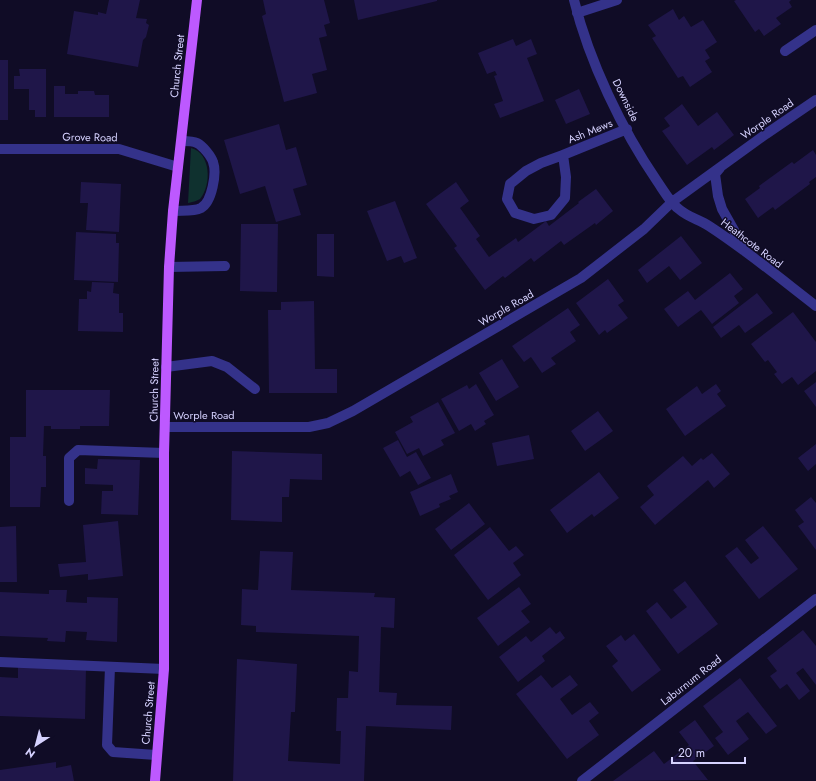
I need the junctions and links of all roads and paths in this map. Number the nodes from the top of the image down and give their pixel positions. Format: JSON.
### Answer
{"nodes":[{"id":1,"x":197,"y":0,"type":"edge"},
{"id":2,"x":574,"y":0,"type":"edge"},
{"id":3,"x":617,"y":0,"type":"edge"},
{"id":4,"x":577,"y":13,"type":"junction"},
{"id":5,"x":816,"y":30,"type":"edge"},
{"id":6,"x":785,"y":51,"type":"dead end"},
{"id":7,"x":816,"y":100,"type":"edge"},
{"id":8,"x":627,"y":129,"type":"junction"},
{"id":9,"x":182,"y":141,"type":"junction"},
{"id":10,"x":0,"y":149,"type":"edge"},
{"id":11,"x":563,"y":155,"type":"junction"},
{"id":12,"x":178,"y":167,"type":"junction"},
{"id":13,"x":720,"y":167,"type":"junction"},
{"id":14,"x":672,"y":202,"type":"junction"},
{"id":15,"x":173,"y":211,"type":"junction"},
{"id":16,"x":744,"y":252,"type":"junction"},
{"id":17,"x":225,"y":266,"type":"dead end"},
{"id":18,"x":169,"y":267,"type":"junction"},
{"id":19,"x":816,"y":306,"type":"edge"},
{"id":20,"x":166,"y":367,"type":"junction"},
{"id":21,"x":255,"y":389,"type":"dead end"},
{"id":22,"x":165,"y":427,"type":"junction"},
{"id":23,"x":164,"y":453,"type":"junction"},
{"id":24,"x":69,"y":501,"type":"dead end"},
{"id":25,"x":816,"y":599,"type":"edge"},
{"id":26,"x":0,"y":662,"type":"edge"},
{"id":27,"x":110,"y":667,"type":"junction"},
{"id":28,"x":164,"y":669,"type":"junction"},
{"id":29,"x":156,"y":755,"type":"junction"},
{"id":30,"x":155,"y":781,"type":"edge"},
{"id":31,"x":582,"y":781,"type":"edge"}],
"edges":[{"from":1,"to":9,"type":"main road","name":"Church Street"},
{"from":2,"to":4,"type":"street","name":"Downside"},
{"from":3,"to":4,"type":"street"},
{"from":4,"to":8,"type":"street","name":"Downside"},
{"from":5,"to":6,"type":"street"},
{"from":7,"to":13,"type":"street","name":"Worple Road"},
{"from":8,"to":11,"type":"street","name":"Ash Mews"},
{"from":8,"to":14,"type":"street","name":"Downside"},
{"from":9,"to":12,"type":"main road","name":"Church Street"},
{"from":9,"to":15,"type":"street"},
{"from":10,"to":12,"type":"street","name":"Grove Road"},
{"from":11,"to":11,"type":"street","name":"Ash Mews"},
{"from":12,"to":15,"type":"main road","name":"Church Street"},
{"from":13,"to":14,"type":"street","name":"Worple Road"},
{"from":13,"to":16,"type":"street"},
{"from":14,"to":16,"type":"street","name":"Heathcote Road"},
{"from":14,"to":22,"type":"street","name":"Worple Road"},
{"from":15,"to":18,"type":"main road","name":"Church Street"},
{"from":16,"to":19,"type":"street","name":"Heathcote Road"},
{"from":17,"to":18,"type":"street"},
{"from":18,"to":20,"type":"main road","name":"Church Street"},
{"from":20,"to":21,"type":"street"},
{"from":20,"to":22,"type":"main road","name":"Church Street"},
{"from":22,"to":23,"type":"main road","name":"Church Street"},
{"from":23,"to":24,"type":"street"},
{"from":23,"to":28,"type":"main road","name":"Church Street"},
{"from":25,"to":31,"type":"street","name":"Laburnum Road"},
{"from":26,"to":27,"type":"street"},
{"from":27,"to":28,"type":"street"},
{"from":27,"to":29,"type":"street"},
{"from":28,"to":29,"type":"main road","name":"Church Street"},
{"from":29,"to":30,"type":"main road","name":"Church Street"}]}
